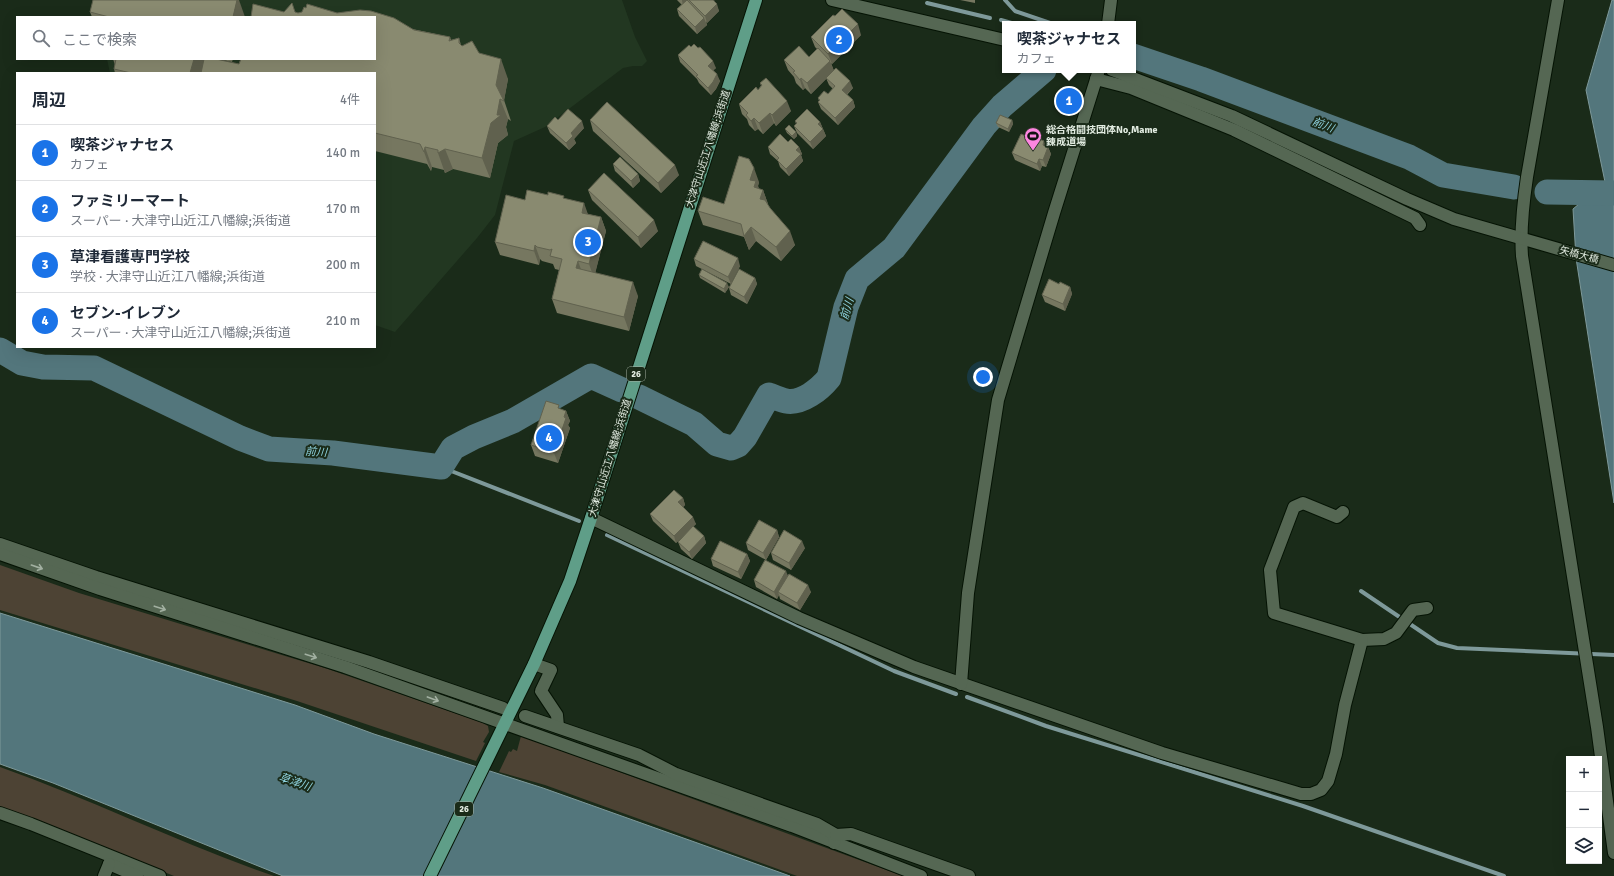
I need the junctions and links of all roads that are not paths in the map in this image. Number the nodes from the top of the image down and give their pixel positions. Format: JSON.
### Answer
{"nodes":[{"id":1,"x":756,"y":0,"type":"edge"},
{"id":2,"x":832,"y":0,"type":"edge"},
{"id":3,"x":1111,"y":0,"type":"edge"},
{"id":4,"x":1558,"y":0,"type":"edge"},
{"id":5,"x":1108,"y":21,"type":"edge"},
{"id":6,"x":1002,"y":39,"type":"edge"},
{"id":7,"x":1120,"y":73,"type":"edge"},
{"id":8,"x":1098,"y":74,"type":"edge"},
{"id":9,"x":1420,"y":225,"type":"dead end"},
{"id":10,"x":1521,"y":238,"type":"junction"},
{"id":11,"x":1614,"y":265,"type":"edge"},
{"id":12,"x":1343,"y":512,"type":"dead end"},
{"id":13,"x":591,"y":518,"type":"junction"},
{"id":14,"x":0,"y":544,"type":"edge"},
{"id":15,"x":0,"y":554,"type":"edge"},
{"id":16,"x":1427,"y":608,"type":"dead end"},
{"id":17,"x":213,"y":619,"type":"junction"},
{"id":18,"x":1362,"y":640,"type":"junction"},
{"id":19,"x":290,"y":644,"type":"junction"},
{"id":20,"x":534,"y":664,"type":"junction"},
{"id":21,"x":962,"y":684,"type":"junction"},
{"id":22,"x":503,"y":708,"type":"dead end"},
{"id":23,"x":525,"y":716,"type":"dead end"},
{"id":24,"x":506,"y":724,"type":"junction"},
{"id":25,"x":558,"y":727,"type":"junction"},
{"id":26,"x":0,"y":813,"type":"edge"},
{"id":27,"x":0,"y":820,"type":"edge"},
{"id":28,"x":835,"y":839,"type":"junction"},
{"id":29,"x":1614,"y":853,"type":"edge"},
{"id":30,"x":109,"y":864,"type":"junction"},
{"id":31,"x":104,"y":876,"type":"edge"},
{"id":32,"x":138,"y":876,"type":"edge"},
{"id":33,"x":160,"y":876,"type":"edge"},
{"id":34,"x":430,"y":876,"type":"edge"},
{"id":35,"x":921,"y":876,"type":"edge"},
{"id":36,"x":969,"y":876,"type":"edge"}],
"edges":[{"from":1,"to":13,"type":"main road","name":"大津守山近江八幡線;浜街道","number":"26"},
{"from":2,"to":6,"type":"street"},
{"from":3,"to":5,"type":"street"},
{"from":4,"to":10,"type":"street"},
{"from":7,"to":10,"type":"street","name":"矢橋大橋"},
{"from":8,"to":9,"type":"street"},
{"from":8,"to":21,"type":"street"},
{"from":10,"to":11,"type":"street","name":"矢橋大橋"},
{"from":10,"to":29,"type":"street"},
{"from":12,"to":18,"type":"street"},
{"from":13,"to":20,"type":"main road","name":"大津守山近江八幡線;浜街道","number":"26"},
{"from":13,"to":21,"type":"street"},
{"from":14,"to":17,"type":"street"},
{"from":15,"to":17,"type":"street","one_way":true},
{"from":16,"to":18,"type":"street"},
{"from":17,"to":19,"type":"street"},
{"from":18,"to":21,"type":"street"},
{"from":19,"to":22,"type":"street"},
{"from":19,"to":24,"type":"street","one_way":true},
{"from":20,"to":24,"type":"main road","name":"大津守山近江八幡線;浜街道","number":"26"},
{"from":20,"to":25,"type":"street"},
{"from":23,"to":25,"type":"street"},
{"from":24,"to":28,"type":"street"},
{"from":24,"to":34,"type":"main road","name":"大津守山近江八幡線;浜街道","number":"26"},
{"from":25,"to":28,"type":"street"},
{"from":26,"to":33,"type":"street"},
{"from":27,"to":30,"type":"street"},
{"from":28,"to":35,"type":"street"},
{"from":28,"to":36,"type":"street"},
{"from":30,"to":31,"type":"street"},
{"from":30,"to":32,"type":"street"}]}
